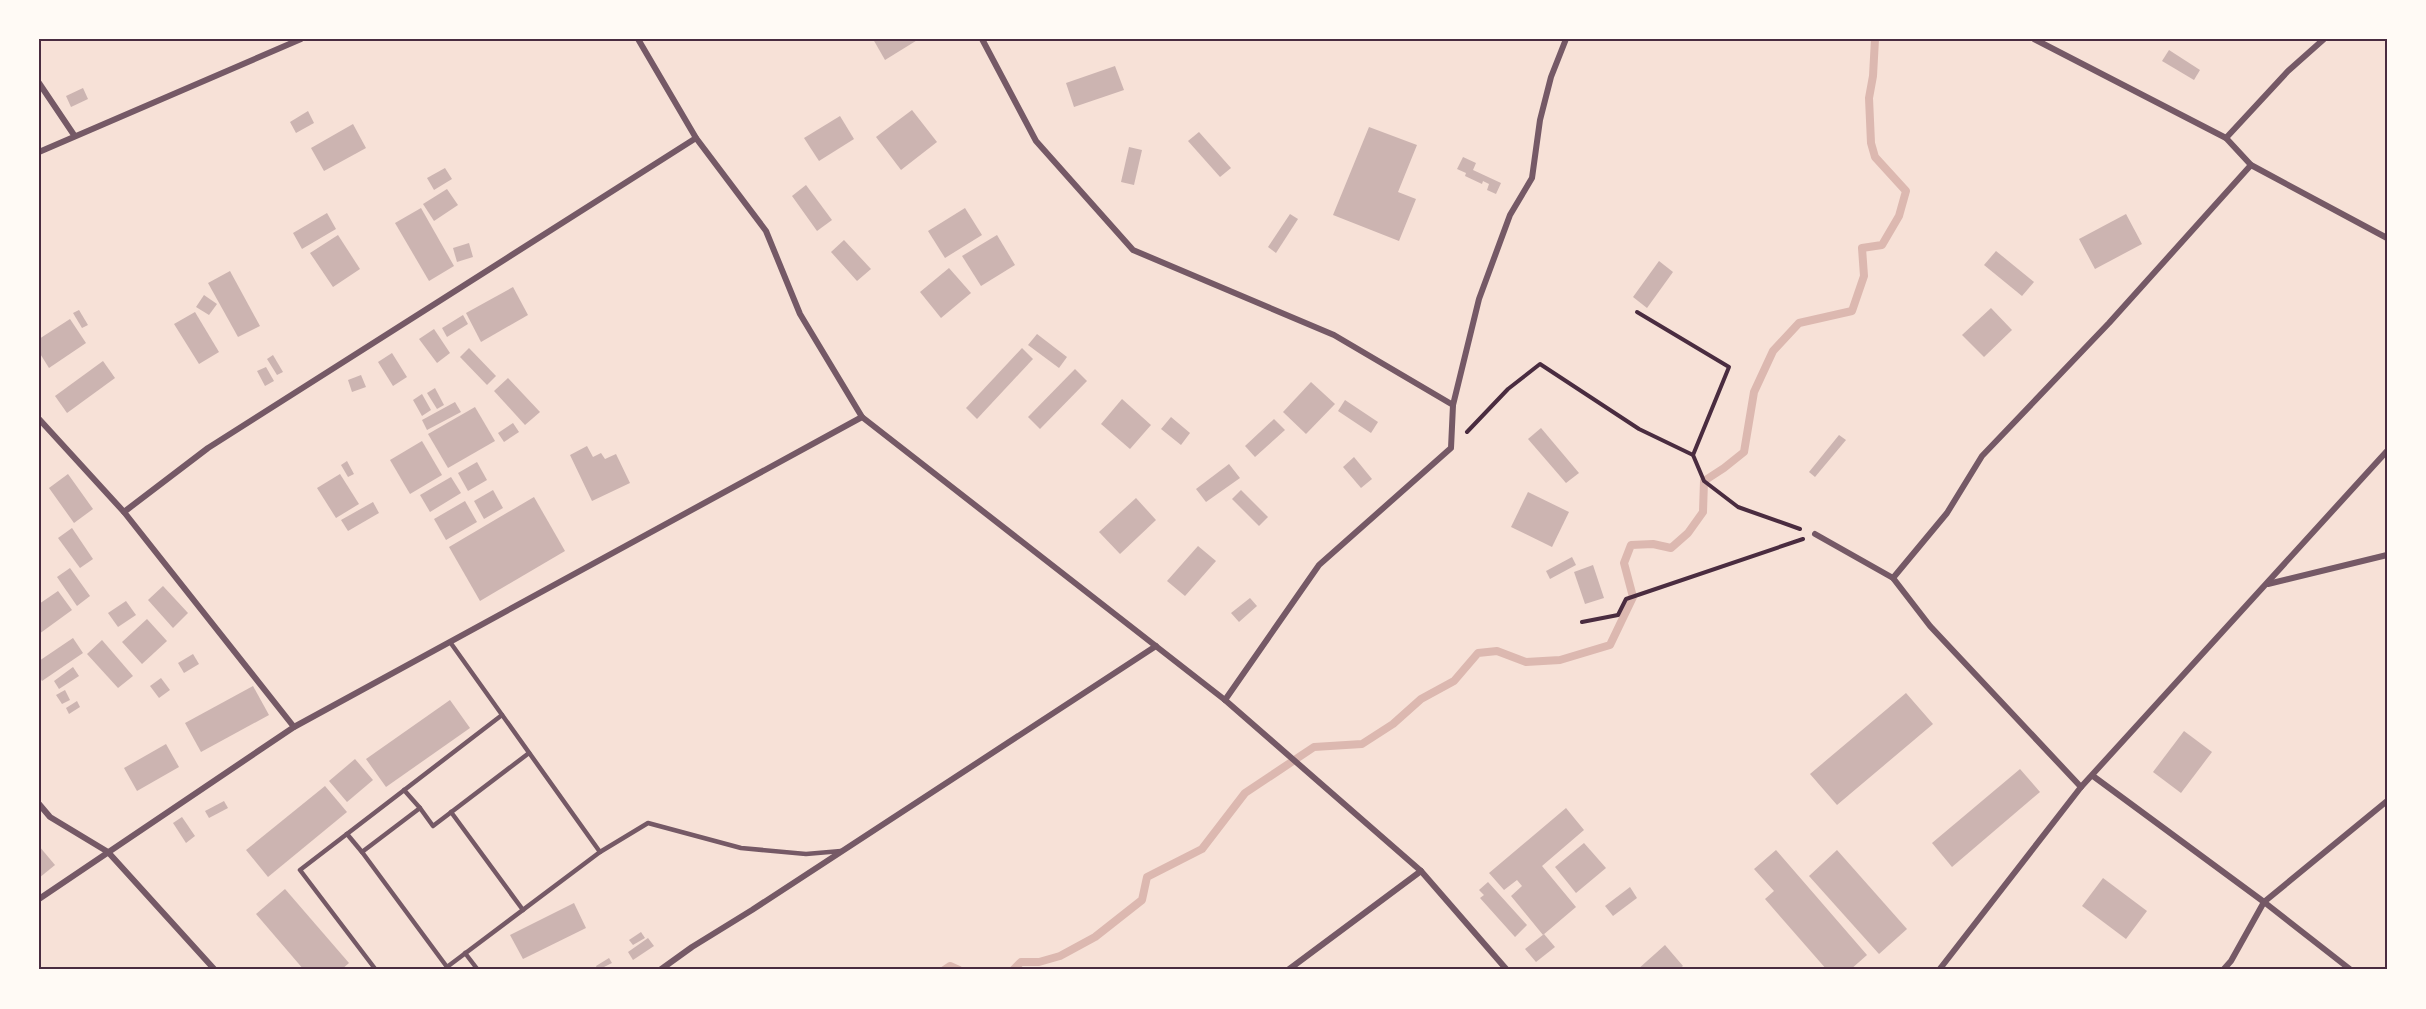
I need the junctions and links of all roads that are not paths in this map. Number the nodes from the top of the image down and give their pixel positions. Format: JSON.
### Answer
{"nodes":[{"id":1,"x":301,"y":39,"type":"edge"},
{"id":2,"x":638,"y":39,"type":"edge"},
{"id":3,"x":982,"y":39,"type":"edge"},
{"id":4,"x":1566,"y":39,"type":"edge"},
{"id":5,"x":2034,"y":39,"type":"edge"},
{"id":6,"x":2324,"y":39,"type":"edge"},
{"id":7,"x":39,"y":82,"type":"edge"},
{"id":8,"x":74,"y":135,"type":"junction"},
{"id":9,"x":696,"y":138,"type":"junction"},
{"id":10,"x":2226,"y":138,"type":"junction"},
{"id":11,"x":39,"y":152,"type":"edge"},
{"id":12,"x":2251,"y":165,"type":"junction"},
{"id":13,"x":2387,"y":238,"type":"edge"},
{"id":14,"x":1453,"y":405,"type":"junction"},
{"id":15,"x":862,"y":417,"type":"junction"},
{"id":16,"x":39,"y":419,"type":"edge"},
{"id":17,"x":2387,"y":451,"type":"edge"},
{"id":18,"x":124,"y":512,"type":"junction"},
{"id":19,"x":1815,"y":534,"type":"road end"},
{"id":20,"x":2387,"y":555,"type":"edge"},
{"id":21,"x":1893,"y":578,"type":"junction"},
{"id":22,"x":2267,"y":584,"type":"junction"},
{"id":23,"x":450,"y":642,"type":"junction"},
{"id":24,"x":1156,"y":646,"type":"junction"},
{"id":25,"x":1225,"y":700,"type":"junction"},
{"id":26,"x":502,"y":715,"type":"junction"},
{"id":27,"x":294,"y":727,"type":"junction"},
{"id":28,"x":529,"y":753,"type":"junction"},
{"id":29,"x":2093,"y":776,"type":"junction"},
{"id":30,"x":2081,"y":787,"type":"junction"},
{"id":31,"x":404,"y":790,"type":"junction"},
{"id":32,"x":2387,"y":801,"type":"edge"},
{"id":33,"x":39,"y":804,"type":"edge"},
{"id":34,"x":420,"y":808,"type":"junction"},
{"id":35,"x":451,"y":812,"type":"junction"},
{"id":36,"x":347,"y":834,"type":"junction"},
{"id":37,"x":844,"y":850,"type":"junction"},
{"id":38,"x":108,"y":852,"type":"junction"},
{"id":39,"x":362,"y":852,"type":"junction"},
{"id":40,"x":600,"y":852,"type":"junction"},
{"id":41,"x":1421,"y":871,"type":"junction"},
{"id":42,"x":39,"y":899,"type":"edge"},
{"id":43,"x":2264,"y":902,"type":"junction"},
{"id":44,"x":523,"y":910,"type":"junction"},
{"id":45,"x":465,"y":953,"type":"junction"},
{"id":46,"x":448,"y":968,"type":"edge"},
{"id":47,"x":216,"y":970,"type":"edge"},
{"id":48,"x":376,"y":970,"type":"edge"},
{"id":49,"x":478,"y":970,"type":"edge"},
{"id":50,"x":660,"y":970,"type":"edge"},
{"id":51,"x":1288,"y":970,"type":"edge"},
{"id":52,"x":1508,"y":970,"type":"edge"},
{"id":53,"x":1939,"y":970,"type":"edge"},
{"id":54,"x":2223,"y":970,"type":"edge"},
{"id":55,"x":2351,"y":970,"type":"edge"}],
"edges":[{"from":1,"to":8,"type":"street"},
{"from":2,"to":9,"type":"street"},
{"from":3,"to":14,"type":"street"},
{"from":4,"to":14,"type":"street"},
{"from":5,"to":10,"type":"street"},
{"from":6,"to":10,"type":"street"},
{"from":7,"to":8,"type":"street"},
{"from":8,"to":11,"type":"street"},
{"from":9,"to":15,"type":"street"},
{"from":9,"to":18,"type":"street"},
{"from":10,"to":12,"type":"street"},
{"from":12,"to":13,"type":"street"},
{"from":12,"to":21,"type":"street"},
{"from":14,"to":25,"type":"street"},
{"from":15,"to":23,"type":"street"},
{"from":15,"to":24,"type":"street"},
{"from":16,"to":18,"type":"street"},
{"from":17,"to":22,"type":"street"},
{"from":18,"to":27,"type":"street"},
{"from":19,"to":21,"type":"street"},
{"from":20,"to":22,"type":"street"},
{"from":21,"to":30,"type":"street"},
{"from":22,"to":29,"type":"street"},
{"from":23,"to":26,"type":"lane"},
{"from":23,"to":27,"type":"street"},
{"from":24,"to":25,"type":"street"},
{"from":24,"to":37,"type":"street"},
{"from":25,"to":41,"type":"street"},
{"from":26,"to":28,"type":"lane"},
{"from":26,"to":31,"type":"lane"},
{"from":27,"to":38,"type":"street"},
{"from":28,"to":35,"type":"lane"},
{"from":28,"to":40,"type":"lane"},
{"from":29,"to":30,"type":"street"},
{"from":29,"to":43,"type":"street"},
{"from":30,"to":53,"type":"street"},
{"from":31,"to":34,"type":"lane"},
{"from":31,"to":36,"type":"lane"},
{"from":32,"to":43,"type":"street"},
{"from":33,"to":38,"type":"street"},
{"from":34,"to":35,"type":"lane"},
{"from":34,"to":39,"type":"lane"},
{"from":35,"to":44,"type":"lane"},
{"from":36,"to":39,"type":"lane"},
{"from":36,"to":48,"type":"lane"},
{"from":37,"to":40,"type":"lane"},
{"from":37,"to":50,"type":"street"},
{"from":38,"to":42,"type":"street"},
{"from":38,"to":47,"type":"street"},
{"from":39,"to":46,"type":"lane"},
{"from":40,"to":44,"type":"lane"},
{"from":41,"to":51,"type":"street"},
{"from":41,"to":52,"type":"street"},
{"from":43,"to":54,"type":"street"},
{"from":43,"to":55,"type":"street"},
{"from":44,"to":45,"type":"lane"},
{"from":45,"to":46,"type":"lane"},
{"from":45,"to":49,"type":"lane"}]}
